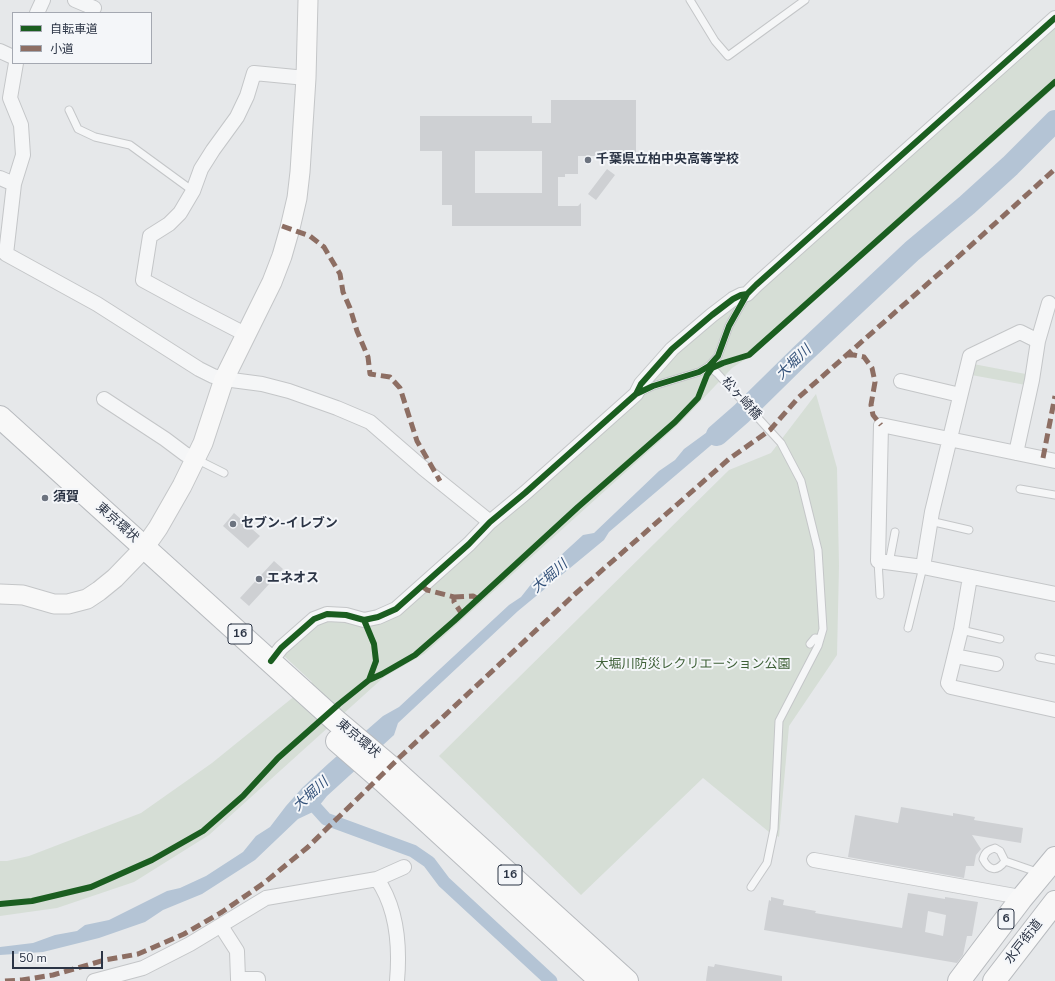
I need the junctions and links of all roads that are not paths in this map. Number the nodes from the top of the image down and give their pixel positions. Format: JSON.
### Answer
{"nodes":[{"id":1,"x":43,"y":0,"type":"edge"},
{"id":2,"x":75,"y":0,"type":"edge"},
{"id":3,"x":308,"y":0,"type":"edge"},
{"id":4,"x":690,"y":0,"type":"edge"},
{"id":5,"x":805,"y":0,"type":"edge"},
{"id":6,"x":94,"y":8,"type":"dead end"},
{"id":7,"x":37,"y":12,"type":"edge"},
{"id":8,"x":1055,"y":18,"type":"edge"},
{"id":9,"x":0,"y":51,"type":"edge"},
{"id":10,"x":12,"y":57,"type":"edge"},
{"id":11,"x":16,"y":64,"type":"edge"},
{"id":12,"x":306,"y":78,"type":"junction"},
{"id":13,"x":69,"y":110,"type":"dead end"},
{"id":14,"x":0,"y":178,"type":"edge"},
{"id":15,"x":14,"y":184,"type":"junction"},
{"id":16,"x":193,"y":191,"type":"junction"},
{"id":17,"x":747,"y":294,"type":"junction"},
{"id":18,"x":1049,"y":303,"type":"dead end"},
{"id":19,"x":246,"y":334,"type":"junction"},
{"id":20,"x":1038,"y":341,"type":"junction"},
{"id":21,"x":709,"y":366,"type":"junction"},
{"id":22,"x":224,"y":378,"type":"junction"},
{"id":23,"x":901,"y":381,"type":"dead end"},
{"id":24,"x":636,"y":394,"type":"junction"},
{"id":25,"x":960,"y":395,"type":"junction"},
{"id":26,"x":104,"y":399,"type":"dead end"},
{"id":27,"x":0,"y":417,"type":"edge"},
{"id":28,"x":0,"y":438,"type":"edge"},
{"id":29,"x":949,"y":439,"type":"junction"},
{"id":30,"x":1016,"y":453,"type":"junction"},
{"id":31,"x":196,"y":459,"type":"junction"},
{"id":32,"x":1055,"y":461,"type":"edge"},
{"id":33,"x":224,"y":473,"type":"dead end"},
{"id":34,"x":1020,"y":489,"type":"dead end"},
{"id":35,"x":1055,"y":495,"type":"edge"},
{"id":36,"x":930,"y":521,"type":"junction"},
{"id":37,"x":490,"y":522,"type":"junction"},
{"id":38,"x":969,"y":530,"type":"dead end"},
{"id":39,"x":895,"y":532,"type":"dead end"},
{"id":40,"x":139,"y":553,"type":"junction"},
{"id":41,"x":883,"y":562,"type":"junction"},
{"id":42,"x":923,"y":567,"type":"junction"},
{"id":43,"x":970,"y":577,"type":"junction"},
{"id":44,"x":0,"y":594,"type":"edge"},
{"id":45,"x":1055,"y":594,"type":"edge"},
{"id":46,"x":880,"y":595,"type":"dead end"},
{"id":47,"x":908,"y":628,"type":"dead end"},
{"id":48,"x":961,"y":630,"type":"junction"},
{"id":49,"x":820,"y":639,"type":"junction"},
{"id":50,"x":1000,"y":639,"type":"dead end"},
{"id":51,"x":810,"y":644,"type":"dead end"},
{"id":52,"x":954,"y":656,"type":"junction"},
{"id":53,"x":1039,"y":657,"type":"dead end"},
{"id":54,"x":1055,"y":660,"type":"edge"},
{"id":55,"x":271,"y":661,"type":"junction"},
{"id":56,"x":996,"y":664,"type":"dead end"},
{"id":57,"x":1055,"y":710,"type":"edge"},
{"id":58,"x":330,"y":725,"type":"junction"},
{"id":59,"x":388,"y":775,"type":"junction"},
{"id":60,"x":1055,"y":858,"type":"edge"},
{"id":61,"x":814,"y":860,"type":"dead end"},
{"id":62,"x":1005,"y":861,"type":"dead end"},
{"id":63,"x":404,"y":867,"type":"dead end"},
{"id":64,"x":1048,"y":878,"type":"edge"},
{"id":65,"x":377,"y":879,"type":"junction"},
{"id":66,"x":752,"y":887,"type":"dead end"},
{"id":67,"x":1021,"y":900,"type":"junction"},
{"id":68,"x":1055,"y":902,"type":"edge"},
{"id":69,"x":1055,"y":921,"type":"edge"},
{"id":70,"x":221,"y":926,"type":"junction"},
{"id":71,"x":103,"y":980,"type":"edge"},
{"id":72,"x":258,"y":981,"type":"edge"},
{"id":73,"x":397,"y":981,"type":"edge"},
{"id":74,"x":600,"y":981,"type":"edge"},
{"id":75,"x":627,"y":981,"type":"edge"},
{"id":76,"x":959,"y":981,"type":"edge"},
{"id":77,"x":977,"y":981,"type":"edge"},
{"id":78,"x":994,"y":981,"type":"edge"},
{"id":79,"x":1009,"y":981,"type":"edge"}],
"edges":[{"from":1,"to":7,"type":"street"},
{"from":2,"to":6,"type":"street"},
{"from":3,"to":12,"type":"street"},
{"from":4,"to":5,"type":"lane"},
{"from":8,"to":17,"type":"street"},
{"from":9,"to":10,"type":"street"},
{"from":11,"to":15,"type":"street"},
{"from":12,"to":16,"type":"street"},
{"from":12,"to":19,"type":"street"},
{"from":13,"to":16,"type":"lane"},
{"from":14,"to":15,"type":"street"},
{"from":15,"to":22,"type":"street"},
{"from":16,"to":19,"type":"street"},
{"from":17,"to":21,"type":"lane"},
{"from":17,"to":24,"type":"street"},
{"from":18,"to":20,"type":"street"},
{"from":19,"to":22,"type":"street"},
{"from":20,"to":25,"type":"street"},
{"from":20,"to":30,"type":"street"},
{"from":21,"to":24,"type":"lane"},
{"from":21,"to":49,"type":"lane","name":"松ヶ崎橋"},
{"from":22,"to":31,"type":"street"},
{"from":22,"to":37,"type":"street"},
{"from":23,"to":25,"type":"street"},
{"from":24,"to":37,"type":"street"},
{"from":25,"to":29,"type":"street"},
{"from":26,"to":31,"type":"street"},
{"from":27,"to":40,"type":"highway","name":"東京環状","number":"16"},
{"from":28,"to":40,"type":"highway","name":"東京環状","number":"16"},
{"from":29,"to":30,"type":"street"},
{"from":29,"to":36,"type":"street"},
{"from":29,"to":41,"type":"street"},
{"from":30,"to":32,"type":"street"},
{"from":31,"to":33,"type":"lane"},
{"from":31,"to":40,"type":"street"},
{"from":34,"to":35,"type":"lane"},
{"from":36,"to":38,"type":"lane"},
{"from":36,"to":42,"type":"street"},
{"from":37,"to":55,"type":"street"},
{"from":39,"to":41,"type":"lane"},
{"from":40,"to":44,"type":"street"},
{"from":40,"to":55,"type":"highway","name":"東京環状","number":"16"},
{"from":40,"to":58,"type":"highway","name":"東京環状","number":"16"},
{"from":41,"to":42,"type":"street"},
{"from":41,"to":46,"type":"lane"},
{"from":42,"to":43,"type":"street"},
{"from":42,"to":47,"type":"lane"},
{"from":43,"to":45,"type":"street"},
{"from":43,"to":48,"type":"street"},
{"from":48,"to":50,"type":"lane"},
{"from":48,"to":52,"type":"street"},
{"from":49,"to":51,"type":"lane"},
{"from":49,"to":66,"type":"lane","name":"松ヶ崎橋"},
{"from":52,"to":56,"type":"street"},
{"from":52,"to":57,"type":"street"},
{"from":53,"to":54,"type":"lane"},
{"from":55,"to":58,"type":"highway","name":"東京環状","number":"16"},
{"from":58,"to":59,"type":"highway","name":"東京環状","number":"16"},
{"from":59,"to":74,"type":"highway","name":"東京環状","number":"16"},
{"from":59,"to":75,"type":"highway","name":"東京環状","number":"16"},
{"from":60,"to":64,"type":"highway","number":"6"},
{"from":61,"to":67,"type":"street"},
{"from":62,"to":64,"type":"lane"},
{"from":63,"to":65,"type":"street"},
{"from":64,"to":67,"type":"highway","number":"6"},
{"from":64,"to":77,"type":"highway","name":"水戸街道","number":"6"},
{"from":65,"to":70,"type":"street"},
{"from":65,"to":73,"type":"street"},
{"from":67,"to":76,"type":"highway","number":"6"},
{"from":68,"to":78,"type":"highway","name":"水戸街道","number":"6"},
{"from":69,"to":79,"type":"highway"},
{"from":70,"to":71,"type":"street"},
{"from":70,"to":72,"type":"street"}]}
